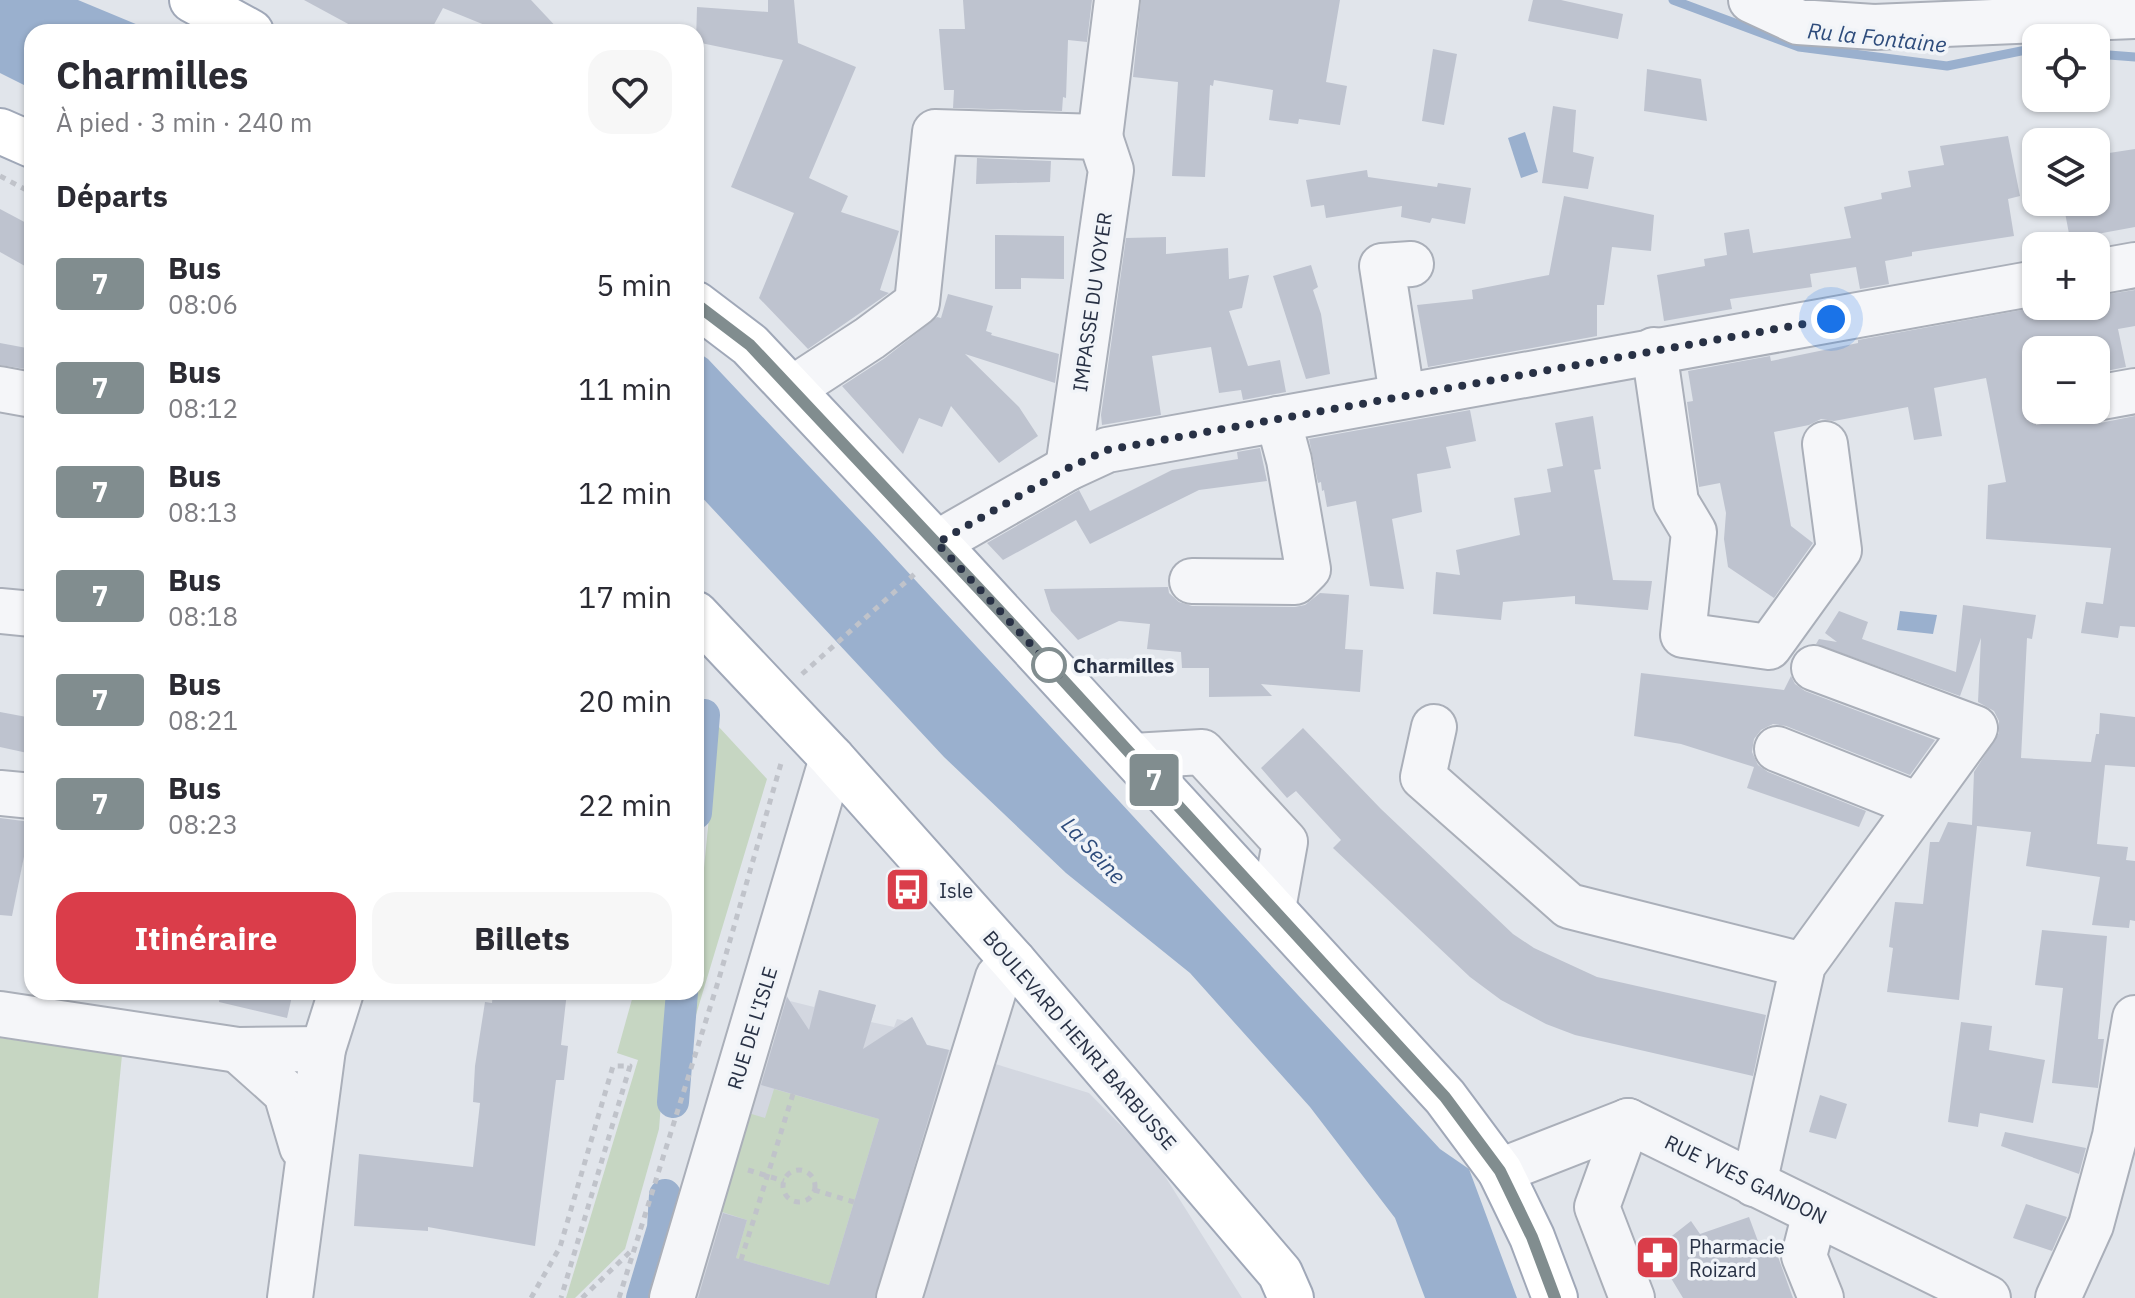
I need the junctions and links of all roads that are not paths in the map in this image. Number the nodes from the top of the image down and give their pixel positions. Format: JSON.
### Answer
{"nodes":[{"id":1,"x":1117,"y":0,"type":"edge"},
{"id":2,"x":1751,"y":0,"type":"edge"},
{"id":3,"x":1798,"y":11,"type":"edge"},
{"id":4,"x":1872,"y":13,"type":"edge"},
{"id":5,"x":2135,"y":16,"type":"edge"},
{"id":6,"x":0,"y":131,"type":"edge"},
{"id":7,"x":1100,"y":137,"type":"junction"},
{"id":8,"x":24,"y":142,"type":"edge"},
{"id":9,"x":1411,"y":264,"type":"dead end"},
{"id":10,"x":2135,"y":265,"type":"edge"},
{"id":11,"x":2110,"y":269,"type":"edge"},
{"id":12,"x":2022,"y":285,"type":"edge"},
{"id":13,"x":704,"y":310,"type":"edge"},
{"id":14,"x":1654,"y":350,"type":"junction"},
{"id":15,"x":0,"y":389,"type":"edge"},
{"id":16,"x":792,"y":389,"type":"junction"},
{"id":17,"x":2135,"y":391,"type":"edge"},
{"id":18,"x":24,"y":394,"type":"edge"},
{"id":19,"x":1402,"y":395,"type":"junction"},
{"id":20,"x":2110,"y":395,"type":"edge"},
{"id":21,"x":1278,"y":419,"type":"junction"},
{"id":22,"x":1825,"y":444,"type":"dead end"},
{"id":23,"x":1068,"y":468,"type":"junction"},
{"id":24,"x":927,"y":557,"type":"junction"},
{"id":25,"x":1192,"y":581,"type":"dead end"},
{"id":26,"x":0,"y":611,"type":"edge"},
{"id":27,"x":24,"y":613,"type":"edge"},
{"id":28,"x":705,"y":637,"type":"edge"},
{"id":29,"x":1814,"y":668,"type":"dead end"},
{"id":30,"x":1434,"y":727,"type":"dead end"},
{"id":31,"x":1777,"y":749,"type":"dead end"},
{"id":32,"x":832,"y":758,"type":"junction"},
{"id":33,"x":0,"y":793,"type":"edge"},
{"id":34,"x":24,"y":795,"type":"edge"},
{"id":35,"x":1918,"y":805,"type":"junction"},
{"id":36,"x":1014,"y":962,"type":"junction"},
{"id":37,"x":1803,"y":965,"type":"junction"},
{"id":38,"x":338,"y":1000,"type":"edge"},
{"id":39,"x":0,"y":1014,"type":"edge"},
{"id":40,"x":2135,"y":1018,"type":"edge"},
{"id":41,"x":323,"y":1049,"type":"junction"},
{"id":42,"x":238,"y":1050,"type":"junction"},
{"id":43,"x":1628,"y":1121,"type":"junction"},
{"id":44,"x":2125,"y":1137,"type":"edge"},
{"id":45,"x":299,"y":1165,"type":"junction"},
{"id":46,"x":1500,"y":1171,"type":"junction"},
{"id":47,"x":1754,"y":1184,"type":"junction"},
{"id":48,"x":1815,"y":1213,"type":"junction"},
{"id":49,"x":1817,"y":1288,"type":"edge"},
{"id":50,"x":290,"y":1298,"type":"edge"},
{"id":51,"x":672,"y":1298,"type":"edge"},
{"id":52,"x":899,"y":1298,"type":"edge"},
{"id":53,"x":1291,"y":1298,"type":"edge"},
{"id":54,"x":1555,"y":1298,"type":"edge"},
{"id":55,"x":1632,"y":1298,"type":"edge"},
{"id":56,"x":1853,"y":1298,"type":"edge"},
{"id":57,"x":1988,"y":1298,"type":"edge"},
{"id":58,"x":2058,"y":1298,"type":"edge"}],
"edges":[{"from":1,"to":7,"type":"street"},
{"from":2,"to":3,"type":"street"},
{"from":3,"to":4,"type":"street"},
{"from":4,"to":5,"type":"street"},
{"from":6,"to":8,"type":"main road"},
{"from":7,"to":16,"type":"street"},
{"from":7,"to":23,"type":"street","name":"IMPASSE DU VOYER"},
{"from":9,"to":19,"type":"street"},
{"from":10,"to":11,"type":"street"},
{"from":12,"to":14,"type":"street"},
{"from":13,"to":16,"type":"main road"},
{"from":14,"to":19,"type":"street"},
{"from":14,"to":22,"type":"street"},
{"from":15,"to":18,"type":"street"},
{"from":16,"to":24,"type":"main road"},
{"from":17,"to":20,"type":"street"},
{"from":19,"to":21,"type":"street"},
{"from":21,"to":23,"type":"street"},
{"from":21,"to":25,"type":"street"},
{"from":23,"to":24,"type":"street"},
{"from":24,"to":46,"type":"main road"},
{"from":26,"to":27,"type":"street"},
{"from":28,"to":32,"type":"main road","name":"BOULEVARD HENRI BARBUSSE"},
{"from":29,"to":35,"type":"street"},
{"from":30,"to":37,"type":"street"},
{"from":31,"to":35,"type":"street"},
{"from":32,"to":36,"type":"main road","name":"BOULEVARD HENRI BARBUSSE"},
{"from":32,"to":51,"type":"street","name":"RUE DE L'ISLE"},
{"from":33,"to":34,"type":"street"},
{"from":35,"to":37,"type":"street"},
{"from":36,"to":52,"type":"street"},
{"from":36,"to":53,"type":"main road","name":"BOULEVARD HENRI BARBUSSE"},
{"from":37,"to":47,"type":"street"},
{"from":38,"to":41,"type":"street"},
{"from":39,"to":42,"type":"street"},
{"from":40,"to":44,"type":"street"},
{"from":41,"to":42,"type":"street"},
{"from":41,"to":45,"type":"street"},
{"from":42,"to":45,"type":"street"},
{"from":43,"to":46,"type":"street"},
{"from":43,"to":47,"type":"street","name":"RUE YVES GANDON"},
{"from":43,"to":55,"type":"street"},
{"from":44,"to":58,"type":"street"},
{"from":45,"to":50,"type":"street"},
{"from":46,"to":54,"type":"main road"},
{"from":47,"to":48,"type":"street","name":"RUE YVES GANDON"},
{"from":48,"to":49,"type":"street"},
{"from":48,"to":57,"type":"street","name":"RUE YVES GANDON"},
{"from":49,"to":56,"type":"street"}]}
